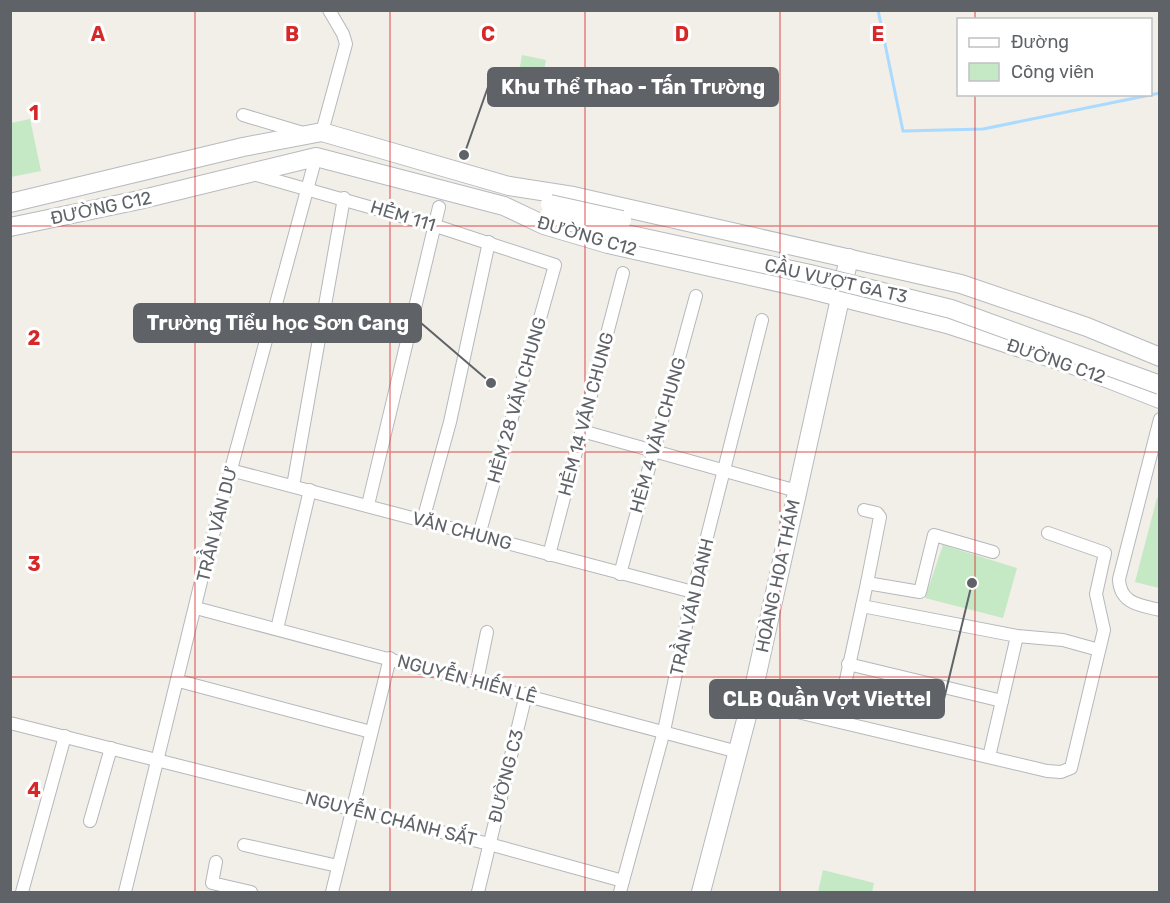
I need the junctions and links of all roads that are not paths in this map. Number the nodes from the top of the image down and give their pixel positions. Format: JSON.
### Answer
{"nodes":[{"id":1,"x":329,"y":10,"type":"edge"},
{"id":2,"x":243,"y":115,"type":"dead end"},
{"id":3,"x":313,"y":133,"type":"junction"},
{"id":4,"x":316,"y":157,"type":"junction"},
{"id":5,"x":250,"y":173,"type":"junction"},
{"id":6,"x":509,"y":186,"type":"junction"},
{"id":7,"x":305,"y":190,"type":"junction"},
{"id":8,"x":344,"y":198,"type":"junction"},
{"id":9,"x":10,"y":203,"type":"edge"},
{"id":10,"x":504,"y":206,"type":"junction"},
{"id":11,"x":439,"y":207,"type":"dead end"},
{"id":12,"x":549,"y":210,"type":"junction"},
{"id":13,"x":436,"y":226,"type":"junction"},
{"id":14,"x":10,"y":228,"type":"edge"},
{"id":15,"x":489,"y":242,"type":"junction"},
{"id":16,"x":849,"y":258,"type":"junction"},
{"id":17,"x":555,"y":266,"type":"joint"},
{"id":18,"x":623,"y":273,"type":"dead end"},
{"id":19,"x":696,"y":296,"type":"dead end"},
{"id":20,"x":841,"y":297,"type":"junction"},
{"id":21,"x":762,"y":321,"type":"dead end"},
{"id":22,"x":1160,"y":357,"type":"edge"},
{"id":23,"x":1160,"y":373,"type":"edge"},
{"id":24,"x":1160,"y":384,"type":"edge"},
{"id":25,"x":1160,"y":399,"type":"edge"},
{"id":26,"x":1160,"y":419,"type":"edge"},
{"id":27,"x":582,"y":431,"type":"junction"},
{"id":28,"x":652,"y":451,"type":"junction"},
{"id":29,"x":230,"y":470,"type":"junction"},
{"id":30,"x":724,"y":471,"type":"junction"},
{"id":31,"x":293,"y":486,"type":"junction"},
{"id":32,"x":310,"y":490,"type":"junction"},
{"id":33,"x":797,"y":491,"type":"junction"},
{"id":34,"x":368,"y":505,"type":"junction"},
{"id":35,"x":864,"y":510,"type":"dead end"},
{"id":36,"x":423,"y":520,"type":"junction"},
{"id":37,"x":1047,"y":533,"type":"dead end"},
{"id":38,"x":479,"y":535,"type":"junction"},
{"id":39,"x":993,"y":552,"type":"dead end"},
{"id":40,"x":549,"y":555,"type":"junction"},
{"id":41,"x":620,"y":574,"type":"junction"},
{"id":42,"x":867,"y":583,"type":"junction"},
{"id":43,"x":693,"y":592,"type":"junction"},
{"id":44,"x":862,"y":606,"type":"junction"},
{"id":45,"x":196,"y":608,"type":"junction"},
{"id":46,"x":1160,"y":610,"type":"edge"},
{"id":47,"x":278,"y":629,"type":"junction"},
{"id":48,"x":487,"y":633,"type":"dead end"},
{"id":49,"x":1017,"y":636,"type":"junction"},
{"id":50,"x":1099,"y":650,"type":"junction"},
{"id":51,"x":390,"y":658,"type":"junction"},
{"id":52,"x":848,"y":664,"type":"junction"},
{"id":53,"x":179,"y":681,"type":"junction"},
{"id":54,"x":477,"y":681,"type":"junction"},
{"id":55,"x":526,"y":694,"type":"junction"},
{"id":56,"x":751,"y":701,"type":"junction"},
{"id":57,"x":1002,"y":701,"type":"junction"},
{"id":58,"x":837,"y":721,"type":"junction"},
{"id":59,"x":10,"y":723,"type":"edge"},
{"id":60,"x":664,"y":731,"type":"junction"},
{"id":61,"x":371,"y":732,"type":"junction"},
{"id":62,"x":64,"y":736,"type":"junction"},
{"id":63,"x":111,"y":748,"type":"junction"},
{"id":64,"x":738,"y":752,"type":"junction"},
{"id":65,"x":989,"y":757,"type":"junction"},
{"id":66,"x":159,"y":760,"type":"junction"},
{"id":67,"x":352,"y":809,"type":"junction"},
{"id":68,"x":90,"y":821,"type":"dead end"},
{"id":69,"x":489,"y":844,"type":"junction"},
{"id":70,"x":243,"y":845,"type":"dead end"},
{"id":71,"x":216,"y":862,"type":"dead end"},
{"id":72,"x":338,"y":866,"type":"junction"},
{"id":73,"x":622,"y":887,"type":"edge"},
{"id":74,"x":211,"y":888,"type":"edge"},
{"id":75,"x":22,"y":892,"type":"edge"},
{"id":76,"x":125,"y":892,"type":"edge"},
{"id":77,"x":251,"y":892,"type":"edge"},
{"id":78,"x":332,"y":892,"type":"edge"},
{"id":79,"x":478,"y":892,"type":"edge"},
{"id":80,"x":701,"y":892,"type":"edge"}],
"edges":[{"from":1,"to":3,"type":"street"},
{"from":2,"to":3,"type":"street"},
{"from":3,"to":6,"type":"main road","name":"ĐƯỜNG C12"},
{"from":3,"to":9,"type":"main road","name":"ĐƯỜNG C12"},
{"from":4,"to":5,"type":"main road","name":"ĐƯỜNG C12"},
{"from":4,"to":7,"type":"street","name":"TRẦN VĂN DƯ"},
{"from":4,"to":10,"type":"main road","name":"ĐƯỜNG C12"},
{"from":5,"to":7,"type":"street","name":"HẺM 111"},
{"from":5,"to":14,"type":"main road","name":"ĐƯỜNG C12"},
{"from":6,"to":12,"type":"main road","name":"CẦU VƯỢT GA T3"},
{"from":6,"to":16,"type":"main road","name":"ĐƯỜNG C12"},
{"from":7,"to":8,"type":"street","name":"HẺM 111"},
{"from":7,"to":29,"type":"street","name":"TRẦN VĂN DƯ"},
{"from":8,"to":13,"type":"street","name":"HẺM 111"},
{"from":8,"to":31,"type":"street"},
{"from":10,"to":12,"type":"main road","name":"CẦU VƯỢT GA T3"},
{"from":10,"to":20,"type":"main road","name":"ĐƯỜNG C12"},
{"from":11,"to":13,"type":"street"},
{"from":12,"to":23,"type":"main road","name":"CẦU VƯỢT GA T3","bridge":true},
{"from":12,"to":24,"type":"main road","name":"CẦU VƯỢT GA T3","bridge":true},
{"from":13,"to":15,"type":"street","name":"HẺM 111"},
{"from":13,"to":34,"type":"street"},
{"from":15,"to":17,"type":"street","name":"HẺM 111"},
{"from":15,"to":36,"type":"street"},
{"from":16,"to":20,"type":"main road","name":"HOÀNG HOA THÁM"},
{"from":16,"to":22,"type":"main road","name":"ĐƯỜNG C12"},
{"from":17,"to":38,"type":"street","name":"HẺM 28 VĂN CHUNG"},
{"from":18,"to":27,"type":"street","name":"HẺM 14 VĂN CHUNG"},
{"from":19,"to":28,"type":"street","name":"HẺM 4 VĂN CHUNG"},
{"from":20,"to":25,"type":"main road","name":"ĐƯỜNG C12"},
{"from":20,"to":33,"type":"main road","name":"HOÀNG HOA THÁM"},
{"from":21,"to":30,"type":"street","name":"TRẦN VĂN DANH"},
{"from":26,"to":46,"type":"street"},
{"from":27,"to":28,"type":"street"},
{"from":27,"to":40,"type":"street","name":"HẺM 14 VĂN CHUNG"},
{"from":28,"to":30,"type":"street"},
{"from":28,"to":41,"type":"street","name":"HẺM 4 VĂN CHUNG"},
{"from":29,"to":31,"type":"street","name":"VĂN CHUNG"},
{"from":29,"to":45,"type":"street","name":"TRẦN VĂN DƯ"},
{"from":30,"to":33,"type":"street"},
{"from":30,"to":43,"type":"street","name":"TRẦN VĂN DANH"},
{"from":31,"to":32,"type":"street","name":"VĂN CHUNG"},
{"from":32,"to":34,"type":"street","name":"VĂN CHUNG"},
{"from":32,"to":47,"type":"street"},
{"from":33,"to":56,"type":"main road","name":"HOÀNG HOA THÁM"},
{"from":34,"to":36,"type":"street","name":"VĂN CHUNG"},
{"from":35,"to":42,"type":"street"},
{"from":36,"to":38,"type":"street","name":"VĂN CHUNG"},
{"from":37,"to":50,"type":"street"},
{"from":38,"to":40,"type":"street","name":"VĂN CHUNG"},
{"from":39,"to":42,"type":"street"},
{"from":40,"to":41,"type":"street","name":"VĂN CHUNG"},
{"from":41,"to":43,"type":"street","name":"VĂN CHUNG"},
{"from":42,"to":44,"type":"street"},
{"from":43,"to":60,"type":"street","name":"TRẦN VĂN DANH"},
{"from":44,"to":49,"type":"street"},
{"from":44,"to":52,"type":"street"},
{"from":45,"to":47,"type":"street","name":"NGUYỄN HIẾN LÊ"},
{"from":45,"to":53,"type":"street","name":"TRẦN VĂN DƯ"},
{"from":47,"to":51,"type":"street","name":"NGUYỄN HIẾN LÊ"},
{"from":48,"to":54,"type":"street"},
{"from":49,"to":50,"type":"street"},
{"from":49,"to":57,"type":"street"},
{"from":50,"to":65,"type":"street"},
{"from":51,"to":54,"type":"street","name":"NGUYỄN HIẾN LÊ"},
{"from":51,"to":61,"type":"street"},
{"from":52,"to":57,"type":"street"},
{"from":52,"to":58,"type":"street"},
{"from":53,"to":61,"type":"street"},
{"from":53,"to":66,"type":"street","name":"TRẦN VĂN DƯ"},
{"from":54,"to":55,"type":"street","name":"NGUYỄN HIẾN LÊ"},
{"from":55,"to":60,"type":"street","name":"NGUYỄN HIẾN LÊ"},
{"from":55,"to":69,"type":"street","name":"ĐƯỜNG C3"},
{"from":56,"to":58,"type":"street"},
{"from":56,"to":64,"type":"main road","name":"HOÀNG HOA THÁM"},
{"from":57,"to":65,"type":"street"},
{"from":58,"to":65,"type":"street"},
{"from":59,"to":62,"type":"street","name":"NGUYỄN CHÁNH SẮT"},
{"from":60,"to":64,"type":"street","name":"NGUYỄN HIẾN LÊ"},
{"from":60,"to":73,"type":"street","name":"TRẦN VĂN DANH"},
{"from":61,"to":67,"type":"street"},
{"from":62,"to":63,"type":"street","name":"NGUYỄN CHÁNH SẮT"},
{"from":62,"to":75,"type":"street"},
{"from":63,"to":66,"type":"street","name":"NGUYỄN CHÁNH SẮT"},
{"from":63,"to":68,"type":"street"},
{"from":64,"to":80,"type":"main road","name":"HOÀNG HOA THÁM"},
{"from":66,"to":67,"type":"street","name":"NGUYỄN CHÁNH SẮT"},
{"from":66,"to":76,"type":"street","name":"TRẦN VĂN DƯ"},
{"from":67,"to":69,"type":"street","name":"NGUYỄN CHÁNH SẮT"},
{"from":67,"to":72,"type":"street"},
{"from":69,"to":73,"type":"street","name":"NGUYỄN CHÁNH SẮT"},
{"from":69,"to":79,"type":"street","name":"ĐƯỜNG C3"},
{"from":70,"to":72,"type":"street"},
{"from":71,"to":74,"type":"street"},
{"from":72,"to":78,"type":"street"},
{"from":74,"to":77,"type":"street"}]}
